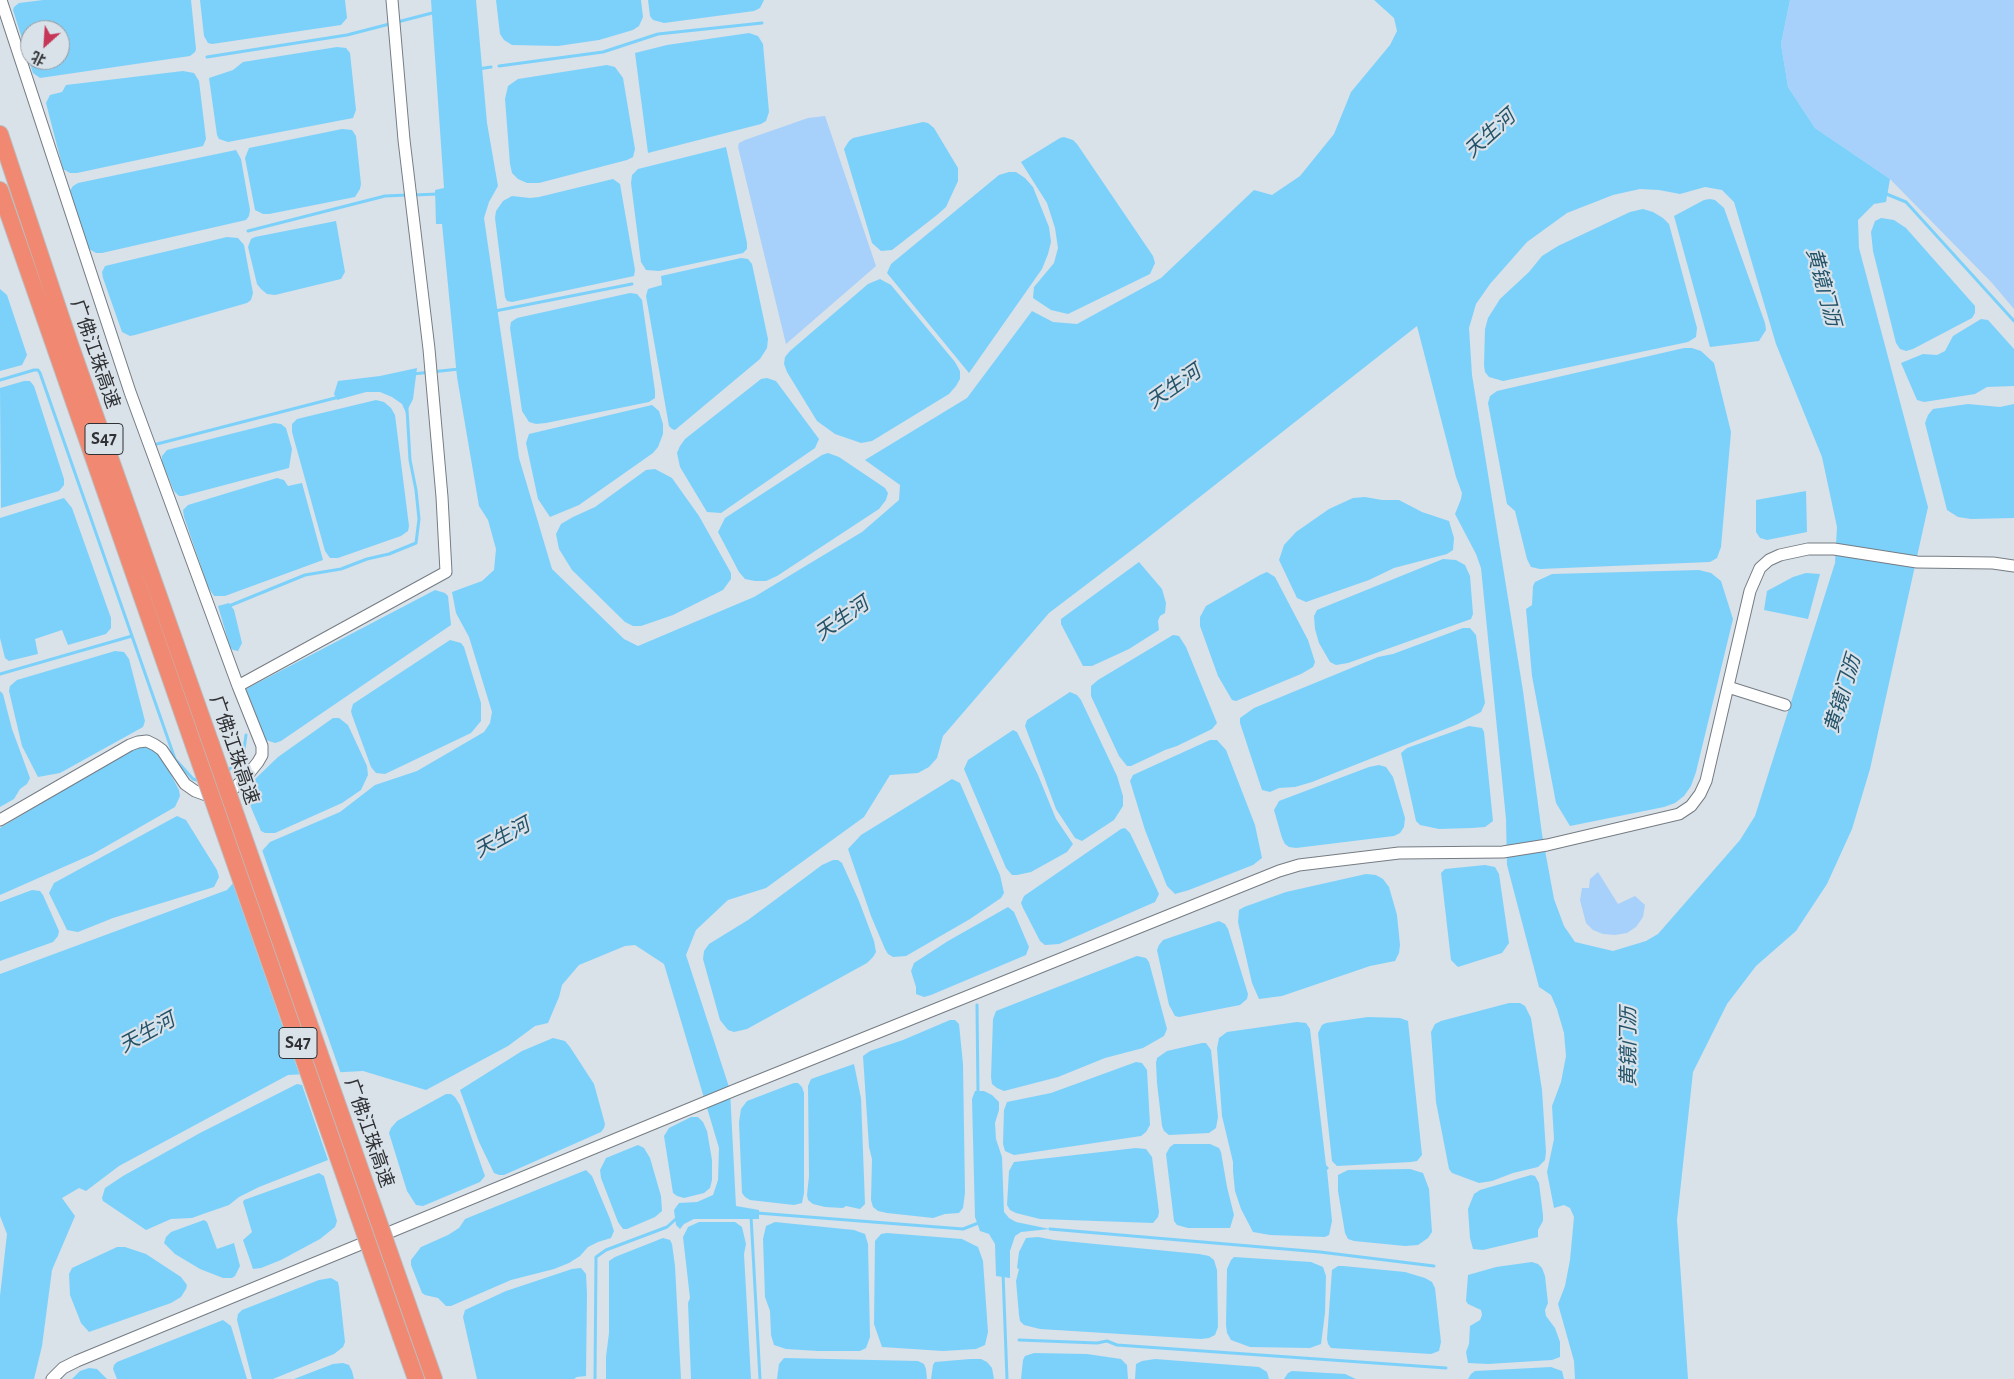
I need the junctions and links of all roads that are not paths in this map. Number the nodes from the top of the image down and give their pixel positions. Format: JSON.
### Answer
{"nodes":[{"id":1,"x":1,"y":0,"type":"edge"},
{"id":2,"x":392,"y":0,"type":"edge"},
{"id":3,"x":0,"y":134,"type":"edge"},
{"id":4,"x":0,"y":190,"type":"edge"},
{"id":5,"x":2014,"y":566,"type":"edge"},
{"id":6,"x":238,"y":686,"type":"junction"},
{"id":7,"x":1728,"y":687,"type":"junction"},
{"id":8,"x":1785,"y":704,"type":"dead end"},
{"id":9,"x":203,"y":746,"type":"junction"},
{"id":10,"x":0,"y":820,"type":"edge"},
{"id":11,"x":52,"y":1379,"type":"edge"},
{"id":12,"x":416,"y":1379,"type":"edge"},
{"id":13,"x":434,"y":1379,"type":"edge"}],
"edges":[{"from":1,"to":6,"type":"street"},
{"from":2,"to":6,"type":"street"},
{"from":3,"to":9,"type":"highway","name":"广佛江珠高速","number":"S47"},
{"from":4,"to":9,"type":"highway","name":"广佛江珠高速","number":"S47"},
{"from":5,"to":7,"type":"street"},
{"from":6,"to":10,"type":"street"},
{"from":7,"to":8,"type":"street"},
{"from":7,"to":11,"type":"street"},
{"from":9,"to":12,"type":"highway","name":"广佛江珠高速","number":"S47","bridge":true},
{"from":9,"to":13,"type":"highway","name":"广佛江珠高速","number":"S47","bridge":true}]}
